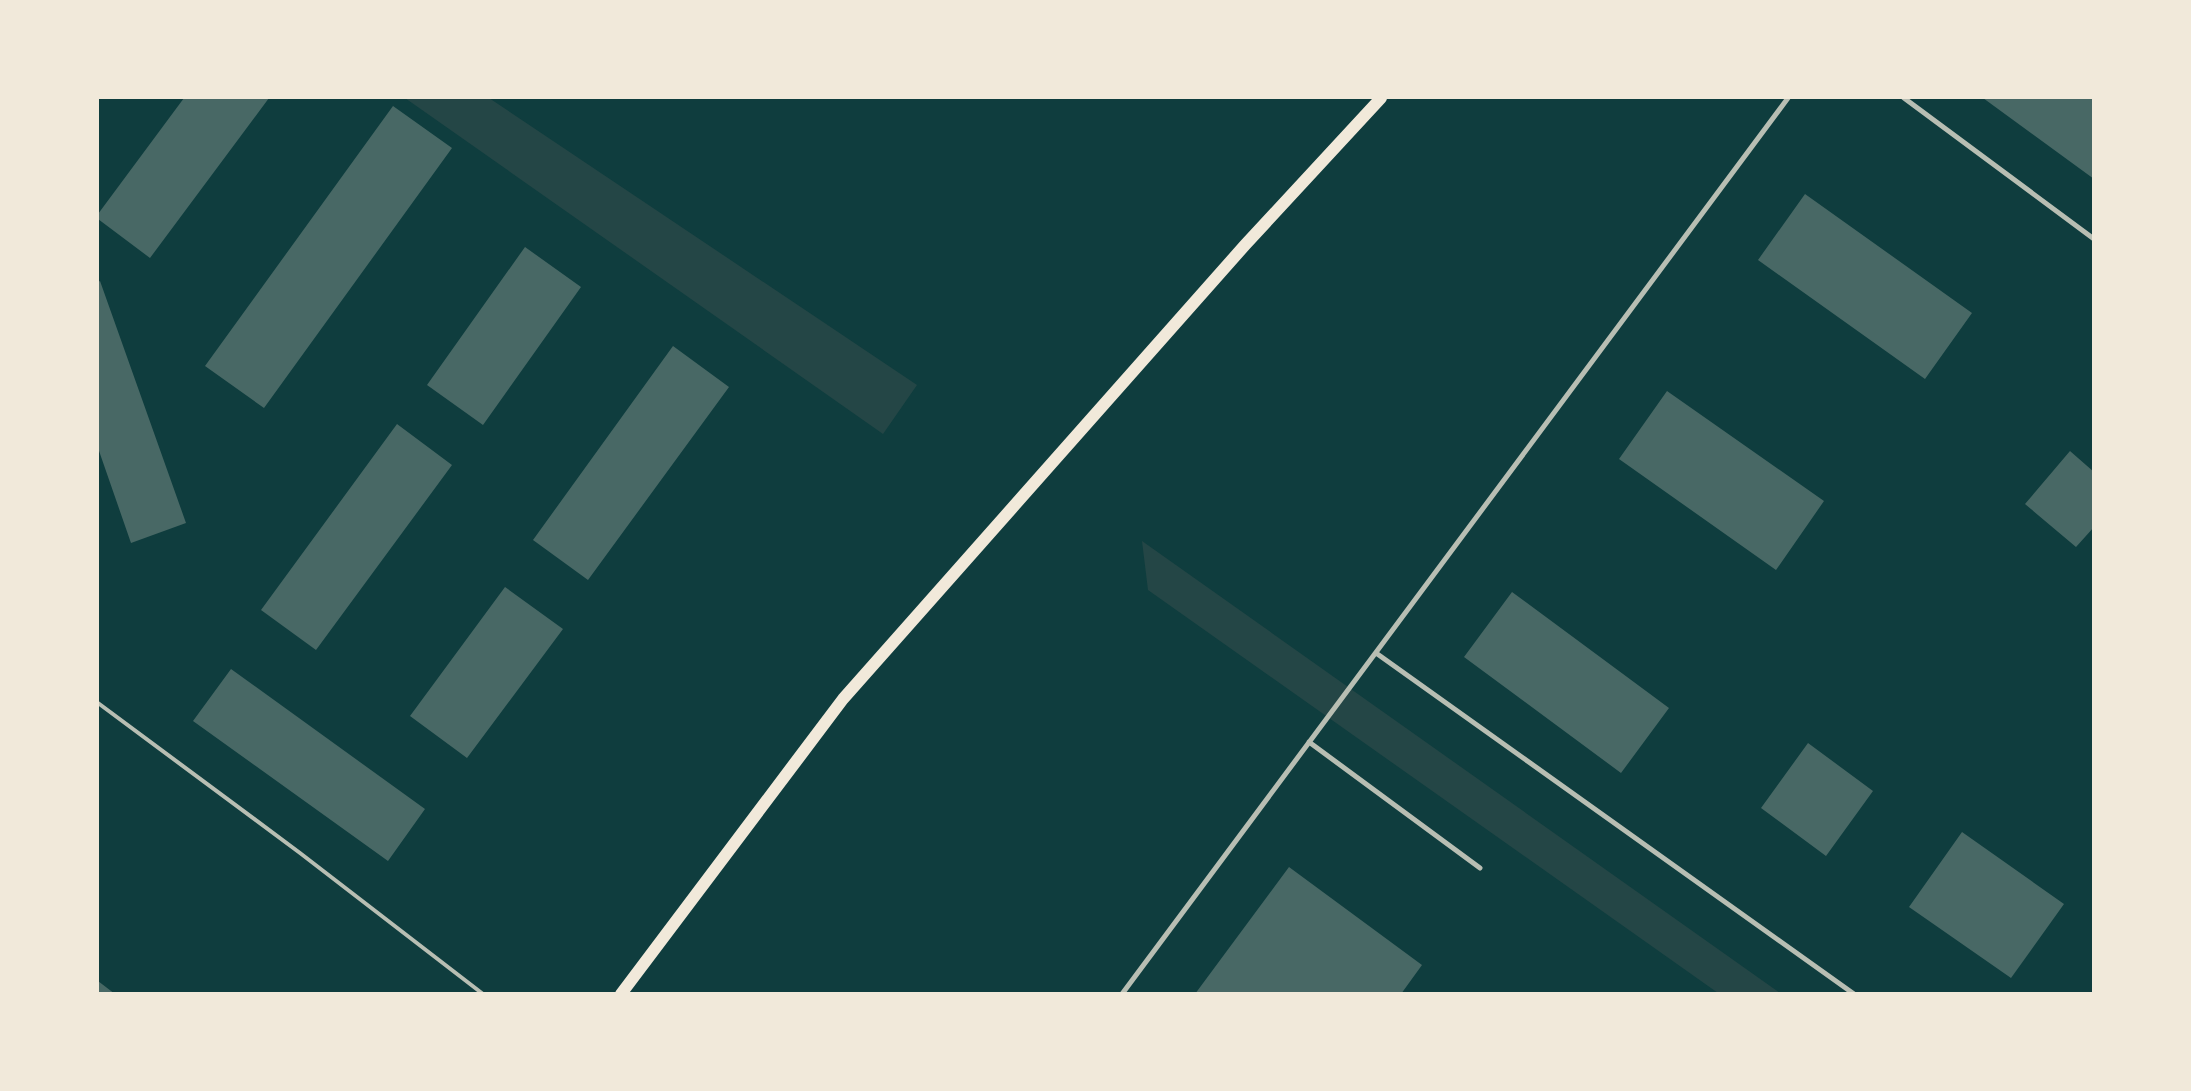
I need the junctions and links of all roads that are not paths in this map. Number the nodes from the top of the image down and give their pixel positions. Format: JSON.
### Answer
{"nodes":[{"id":1,"x":1381,"y":98,"type":"edge"},
{"id":2,"x":1788,"y":98,"type":"edge"},
{"id":3,"x":1904,"y":98,"type":"edge"},
{"id":4,"x":2094,"y":239,"type":"edge"},
{"id":5,"x":1376,"y":653,"type":"junction"},
{"id":6,"x":98,"y":703,"type":"edge"},
{"id":7,"x":1309,"y":742,"type":"junction"},
{"id":8,"x":1480,"y":868,"type":"dead end"},
{"id":9,"x":483,"y":994,"type":"edge"},
{"id":10,"x":621,"y":994,"type":"edge"},
{"id":11,"x":1122,"y":994,"type":"edge"},
{"id":12,"x":1854,"y":994,"type":"edge"}],
"edges":[{"from":1,"to":10,"type":"main road"},
{"from":2,"to":5,"type":"street"},
{"from":3,"to":4,"type":"street"},
{"from":5,"to":7,"type":"street"},
{"from":5,"to":12,"type":"street"},
{"from":6,"to":9,"type":"lane"},
{"from":7,"to":8,"type":"street"},
{"from":7,"to":11,"type":"street"}]}
